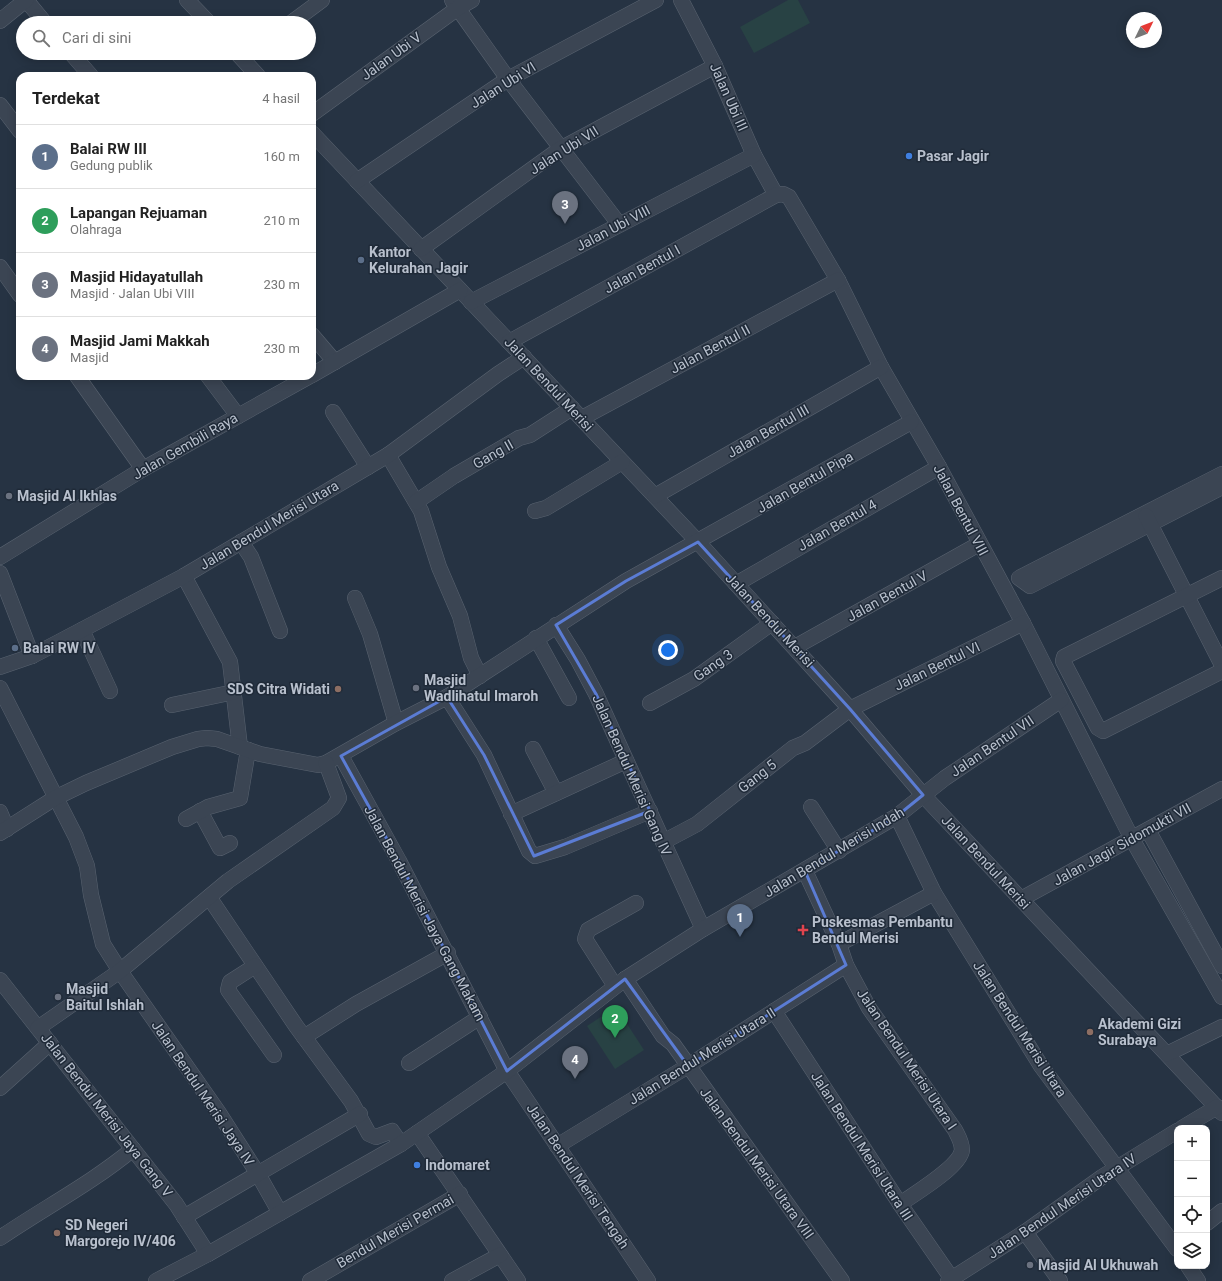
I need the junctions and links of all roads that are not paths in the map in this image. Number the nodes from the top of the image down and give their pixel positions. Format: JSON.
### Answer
{"nodes":[{"id":1,"x":26,"y":0,"type":"edge"},
{"id":2,"x":187,"y":0,"type":"edge"},
{"id":3,"x":322,"y":0,"type":"edge"},
{"id":4,"x":472,"y":0,"type":"edge"},
{"id":5,"x":656,"y":0,"type":"edge"},
{"id":6,"x":681,"y":0,"type":"edge"},
{"id":7,"x":455,"y":4,"type":"edge"},
{"id":8,"x":39,"y":16,"type":"edge"},
{"id":9,"x":202,"y":16,"type":"edge"},
{"id":10,"x":300,"y":16,"type":"edge"},
{"id":11,"x":0,"y":20,"type":"edge"},
{"id":12,"x":77,"y":60,"type":"edge"},
{"id":13,"x":247,"y":60,"type":"edge"},
{"id":14,"x":715,"y":66,"type":"junction"},
{"id":15,"x":87,"y":72,"type":"edge"},
{"id":16,"x":255,"y":72,"type":"edge"},
{"id":17,"x":508,"y":79,"type":"junction"},
{"id":18,"x":0,"y":105,"type":"edge"},
{"id":19,"x":316,"y":111,"type":"edge"},
{"id":20,"x":16,"y":126,"type":"edge"},
{"id":21,"x":316,"y":137,"type":"edge"},
{"id":22,"x":560,"y":149,"type":"junction"},
{"id":23,"x":754,"y":155,"type":"junction"},
{"id":24,"x":357,"y":181,"type":"junction"},
{"id":25,"x":776,"y":195,"type":"junction"},
{"id":26,"x":619,"y":224,"type":"junction"},
{"id":27,"x":421,"y":249,"type":"junction"},
{"id":28,"x":0,"y":267,"type":"edge"},
{"id":29,"x":838,"y":280,"type":"junction"},
{"id":30,"x":16,"y":289,"type":"edge"},
{"id":31,"x":460,"y":290,"type":"junction"},
{"id":32,"x":471,"y":302,"type":"junction"},
{"id":33,"x":316,"y":340,"type":"edge"},
{"id":34,"x":509,"y":342,"type":"junction"},
{"id":35,"x":524,"y":358,"type":"junction"},
{"id":36,"x":335,"y":362,"type":"junction"},
{"id":37,"x":882,"y":367,"type":"junction"},
{"id":38,"x":316,"y":372,"type":"edge"},
{"id":39,"x":80,"y":380,"type":"edge"},
{"id":40,"x":211,"y":380,"type":"edge"},
{"id":41,"x":302,"y":380,"type":"edge"},
{"id":42,"x":333,"y":412,"type":"dead end"},
{"id":43,"x":577,"y":413,"type":"junction"},
{"id":44,"x":238,"y":416,"type":"junction"},
{"id":45,"x":911,"y":422,"type":"junction"},
{"id":46,"x":388,"y":454,"type":"junction"},
{"id":47,"x":622,"y":462,"type":"junction"},
{"id":48,"x":368,"y":467,"type":"junction"},
{"id":49,"x":939,"y":467,"type":"junction"},
{"id":50,"x":143,"y":469,"type":"junction"},
{"id":51,"x":1222,"y":474,"type":"edge"},
{"id":52,"x":1222,"y":488,"type":"edge"},
{"id":53,"x":655,"y":496,"type":"junction"},
{"id":54,"x":416,"y":502,"type":"junction"},
{"id":55,"x":535,"y":511,"type":"dead end"},
{"id":56,"x":1148,"y":519,"type":"junction"},
{"id":57,"x":241,"y":542,"type":"junction"},
{"id":58,"x":698,"y":542,"type":"junction"},
{"id":59,"x":979,"y":544,"type":"junction"},
{"id":60,"x":0,"y":557,"type":"edge"},
{"id":61,"x":0,"y":573,"type":"edge"},
{"id":62,"x":184,"y":576,"type":"junction"},
{"id":63,"x":1222,"y":578,"type":"edge"},
{"id":64,"x":736,"y":584,"type":"junction"},
{"id":65,"x":1186,"y":596,"type":"junction"},
{"id":66,"x":355,"y":598,"type":"dead end"},
{"id":67,"x":772,"y":623,"type":"junction"},
{"id":68,"x":1023,"y":623,"type":"junction"},
{"id":69,"x":556,"y":625,"type":"junction"},
{"id":70,"x":82,"y":630,"type":"junction"},
{"id":71,"x":280,"y":631,"type":"dead end"},
{"id":72,"x":536,"y":638,"type":"junction"},
{"id":73,"x":795,"y":647,"type":"junction"},
{"id":74,"x":32,"y":656,"type":"junction"},
{"id":75,"x":1222,"y":665,"type":"edge"},
{"id":76,"x":0,"y":667,"type":"edge"},
{"id":77,"x":1222,"y":671,"type":"edge"},
{"id":78,"x":480,"y":676,"type":"junction"},
{"id":79,"x":0,"y":688,"type":"edge"},
{"id":80,"x":110,"y":691,"type":"dead end"},
{"id":81,"x":234,"y":692,"type":"junction"},
{"id":82,"x":447,"y":697,"type":"junction"},
{"id":83,"x":569,"y":698,"type":"dead end"},
{"id":84,"x":1061,"y":700,"type":"junction"},
{"id":85,"x":650,"y":703,"type":"dead end"},
{"id":86,"x":172,"y":705,"type":"dead end"},
{"id":87,"x":850,"y":709,"type":"junction"},
{"id":88,"x":396,"y":723,"type":"junction"},
{"id":89,"x":244,"y":748,"type":"junction"},
{"id":90,"x":533,"y":749,"type":"dead end"},
{"id":91,"x":341,"y":756,"type":"junction"},
{"id":92,"x":626,"y":761,"type":"junction"},
{"id":93,"x":326,"y":763,"type":"junction"},
{"id":94,"x":1222,"y":789,"type":"edge"},
{"id":95,"x":556,"y":793,"type":"junction"},
{"id":96,"x":923,"y":795,"type":"junction"},
{"id":97,"x":55,"y":798,"type":"junction"},
{"id":98,"x":811,"y":807,"type":"dead end"},
{"id":99,"x":200,"y":811,"type":"junction"},
{"id":100,"x":650,"y":811,"type":"junction"},
{"id":101,"x":0,"y":812,"type":"edge"},
{"id":102,"x":511,"y":814,"type":"junction"},
{"id":103,"x":898,"y":816,"type":"junction"},
{"id":104,"x":186,"y":819,"type":"dead end"},
{"id":105,"x":3,"y":831,"type":"edge"},
{"id":106,"x":1139,"y":835,"type":"junction"},
{"id":107,"x":663,"y":842,"type":"junction"},
{"id":108,"x":220,"y":849,"type":"dead end"},
{"id":109,"x":839,"y":851,"type":"junction"},
{"id":110,"x":805,"y":871,"type":"junction"},
{"id":111,"x":934,"y":893,"type":"junction"},
{"id":112,"x":209,"y":897,"type":"junction"},
{"id":113,"x":1021,"y":899,"type":"junction"},
{"id":114,"x":636,"y":903,"type":"dead end"},
{"id":115,"x":703,"y":929,"type":"junction"},
{"id":116,"x":839,"y":944,"type":"junction"},
{"id":117,"x":448,"y":953,"type":"junction"},
{"id":118,"x":846,"y":964,"type":"junction"},
{"id":119,"x":255,"y":966,"type":"junction"},
{"id":120,"x":1222,"y":966,"type":"edge"},
{"id":121,"x":120,"y":971,"type":"junction"},
{"id":122,"x":0,"y":980,"type":"edge"},
{"id":123,"x":624,"y":980,"type":"junction"},
{"id":124,"x":1222,"y":997,"type":"edge"},
{"id":125,"x":774,"y":1011,"type":"junction"},
{"id":126,"x":480,"y":1017,"type":"junction"},
{"id":127,"x":1222,"y":1027,"type":"edge"},
{"id":128,"x":38,"y":1028,"type":"junction"},
{"id":129,"x":304,"y":1037,"type":"junction"},
{"id":130,"x":50,"y":1044,"type":"junction"},
{"id":131,"x":1167,"y":1054,"type":"junction"},
{"id":132,"x":274,"y":1055,"type":"dead end"},
{"id":133,"x":409,"y":1063,"type":"dead end"},
{"id":134,"x":688,"y":1066,"type":"junction"},
{"id":135,"x":507,"y":1071,"type":"junction"},
{"id":136,"x":0,"y":1088,"type":"edge"},
{"id":137,"x":1219,"y":1110,"type":"edge"},
{"id":138,"x":360,"y":1114,"type":"junction"},
{"id":139,"x":1188,"y":1125,"type":"edge"},
{"id":140,"x":417,"y":1133,"type":"junction"},
{"id":141,"x":1174,"y":1133,"type":"edge"},
{"id":142,"x":401,"y":1144,"type":"junction"},
{"id":143,"x":557,"y":1146,"type":"junction"},
{"id":144,"x":133,"y":1149,"type":"junction"},
{"id":145,"x":1117,"y":1168,"type":"junction"},
{"id":146,"x":258,"y":1174,"type":"junction"},
{"id":147,"x":460,"y":1194,"type":"junction"},
{"id":148,"x":900,"y":1204,"type":"junction"},
{"id":149,"x":1222,"y":1212,"type":"edge"},
{"id":150,"x":280,"y":1213,"type":"junction"},
{"id":151,"x":184,"y":1217,"type":"junction"},
{"id":152,"x":1210,"y":1221,"type":"edge"},
{"id":153,"x":1025,"y":1232,"type":"junction"},
{"id":154,"x":1,"y":1234,"type":"edge"},
{"id":155,"x":1174,"y":1244,"type":"edge"},
{"id":156,"x":208,"y":1254,"type":"junction"},
{"id":157,"x":500,"y":1255,"type":"junction"},
{"id":158,"x":1190,"y":1269,"type":"edge"},
{"id":159,"x":950,"y":1280,"type":"edge"},
{"id":160,"x":156,"y":1281,"type":"edge"},
{"id":161,"x":310,"y":1281,"type":"edge"},
{"id":162,"x":452,"y":1281,"type":"edge"},
{"id":163,"x":518,"y":1281,"type":"edge"},
{"id":164,"x":648,"y":1281,"type":"edge"},
{"id":165,"x":842,"y":1281,"type":"edge"},
{"id":166,"x":1060,"y":1281,"type":"edge"},
{"id":167,"x":1198,"y":1281,"type":"edge"}],
"edges":[{"from":1,"to":8,"type":"street"},
{"from":1,"to":11,"type":"street"},
{"from":2,"to":9,"type":"street"},
{"from":3,"to":10,"type":"street"},
{"from":4,"to":7,"type":"street","name":"Jalan Ubi V"},
{"from":5,"to":17,"type":"street","name":"Jalan Ubi VI"},
{"from":6,"to":14,"type":"street","name":"Jalan Ubi III"},
{"from":7,"to":17,"type":"street"},
{"from":7,"to":19,"type":"street","name":"Jalan Ubi V"},
{"from":12,"to":15,"type":"street"},
{"from":13,"to":16,"type":"street"},
{"from":14,"to":22,"type":"street","name":"Jalan Ubi VII"},
{"from":14,"to":23,"type":"street","name":"Jalan Ubi III"},
{"from":17,"to":22,"type":"street"},
{"from":17,"to":24,"type":"street","name":"Jalan Ubi VI"},
{"from":18,"to":20,"type":"street"},
{"from":21,"to":24,"type":"street","name":"Jalan Bendul Merisi"},
{"from":22,"to":26,"type":"street"},
{"from":22,"to":27,"type":"street","name":"Jalan Ubi VII"},
{"from":23,"to":25,"type":"street","name":"Jalan Ubi III"},
{"from":23,"to":26,"type":"street","name":"Jalan Ubi VIII"},
{"from":24,"to":27,"type":"street","name":"Jalan Bendul Merisi"},
{"from":25,"to":29,"type":"street","name":"Jalan Bentul VIII"},
{"from":25,"to":34,"type":"street","name":"Jalan Bentul I"},
{"from":26,"to":32,"type":"street","name":"Jalan Ubi VIII"},
{"from":27,"to":31,"type":"street","name":"Jalan Bendul Merisi"},
{"from":28,"to":30,"type":"street"},
{"from":29,"to":37,"type":"street","name":"Jalan Bentul VIII"},
{"from":29,"to":43,"type":"street","name":"Jalan Bentul II"},
{"from":31,"to":32,"type":"street","name":"Jalan Bendul Merisi"},
{"from":31,"to":36,"type":"street","name":"Jalan Gembili Raya"},
{"from":32,"to":34,"type":"street","name":"Jalan Bendul Merisi"},
{"from":33,"to":36,"type":"street"},
{"from":34,"to":35,"type":"street","name":"Jalan Bendul Merisi"},
{"from":35,"to":43,"type":"street","name":"Jalan Bendul Merisi"},
{"from":35,"to":46,"type":"street","name":"Jalan Bendul Merisi Utara"},
{"from":36,"to":38,"type":"street","name":"Jalan Gembili Raya"},
{"from":37,"to":45,"type":"street","name":"Jalan Bentul VIII"},
{"from":37,"to":53,"type":"street","name":"Jalan Bentul III"},
{"from":39,"to":50,"type":"street"},
{"from":40,"to":44,"type":"street"},
{"from":41,"to":44,"type":"street","name":"Jalan Gembili Raya"},
{"from":42,"to":48,"type":"street"},
{"from":43,"to":47,"type":"street","name":"Jalan Bendul Merisi"},
{"from":43,"to":54,"type":"street","name":"Gang II"},
{"from":44,"to":50,"type":"street","name":"Jalan Gembili Raya"},
{"from":45,"to":49,"type":"street","name":"Jalan Bentul VIII"},
{"from":45,"to":58,"type":"street","name":"Jalan Bentul Pipa"},
{"from":46,"to":48,"type":"street","name":"Jalan Bendul Merisi Utara"},
{"from":46,"to":54,"type":"street"},
{"from":47,"to":53,"type":"street","name":"Jalan Bendul Merisi"},
{"from":47,"to":55,"type":"street"},
{"from":48,"to":57,"type":"street","name":"Jalan Bendul Merisi Utara"},
{"from":49,"to":59,"type":"street","name":"Jalan Bentul VIII"},
{"from":49,"to":64,"type":"street","name":"Jalan Bentul 4"},
{"from":50,"to":60,"type":"street","name":"Jalan Gembili Raya"},
{"from":51,"to":56,"type":"street"},
{"from":52,"to":56,"type":"street"},
{"from":53,"to":58,"type":"street","name":"Jalan Bendul Merisi"},
{"from":54,"to":78,"type":"street"},
{"from":56,"to":56,"type":"street"},
{"from":56,"to":65,"type":"street"},
{"from":57,"to":62,"type":"street","name":"Jalan Bendul Merisi Utara"},
{"from":57,"to":71,"type":"street"},
{"from":58,"to":64,"type":"street","name":"Jalan Bendul Merisi"},
{"from":58,"to":69,"type":"street","name":"Jalan Bentul Pipa"},
{"from":59,"to":68,"type":"street","name":"Jalan Bentul VIII"},
{"from":59,"to":73,"type":"street","name":"Jalan Bentul V"},
{"from":61,"to":74,"type":"street"},
{"from":62,"to":70,"type":"street","name":"Jalan Bendul Merisi Utara"},
{"from":62,"to":81,"type":"street"},
{"from":63,"to":65,"type":"street"},
{"from":64,"to":67,"type":"street","name":"Jalan Bendul Merisi"},
{"from":65,"to":75,"type":"street"},
{"from":65,"to":77,"type":"street"},
{"from":66,"to":88,"type":"street"},
{"from":67,"to":73,"type":"street","name":"Jalan Bendul Merisi"},
{"from":67,"to":85,"type":"street","name":"Gang 3"},
{"from":68,"to":84,"type":"street","name":"Jalan Bentul VIII"},
{"from":68,"to":87,"type":"street","name":"Jalan Bentul VI"},
{"from":69,"to":72,"type":"street","name":"Jalan Bentul Pipa"},
{"from":69,"to":92,"type":"street","name":"Jalan Bendul Merisi Gang IV"},
{"from":70,"to":74,"type":"street","name":"Jalan Bendul Merisi Utara"},
{"from":70,"to":80,"type":"street"},
{"from":72,"to":78,"type":"street","name":"Jalan Bentul Pipa"},
{"from":72,"to":83,"type":"street"},
{"from":73,"to":87,"type":"street","name":"Jalan Bendul Merisi"},
{"from":74,"to":76,"type":"street","name":"Jalan Bendul Merisi Utara"},
{"from":78,"to":82,"type":"street","name":"Jalan Bentul Pipa"},
{"from":79,"to":97,"type":"street","name":"Jalan Bendul Merisi Jaya IV"},
{"from":81,"to":86,"type":"street"},
{"from":81,"to":89,"type":"street"},
{"from":82,"to":88,"type":"street","name":"Jalan Bentul Pipa"},
{"from":82,"to":102,"type":"street"},
{"from":84,"to":96,"type":"street","name":"Jalan Bentul VII"},
{"from":84,"to":106,"type":"street","name":"Jalan Bentul VIII"},
{"from":87,"to":96,"type":"street","name":"Jalan Bendul Merisi"},
{"from":87,"to":107,"type":"street","name":"Gang 5"},
{"from":88,"to":91,"type":"street","name":"Jalan Bentul Pipa"},
{"from":89,"to":93,"type":"street"},
{"from":89,"to":97,"type":"street"},
{"from":89,"to":99,"type":"street"},
{"from":90,"to":95,"type":"street"},
{"from":91,"to":93,"type":"street","name":"Jalan Bentul Pipa"},
{"from":91,"to":117,"type":"street","name":"Jalan Bendul Merisi Jaya Gang Makam"},
{"from":92,"to":95,"type":"street"},
{"from":92,"to":100,"type":"street","name":"Jalan Bendul Merisi Gang IV"},
{"from":93,"to":112,"type":"street"},
{"from":94,"to":106,"type":"street","name":"Jalan Jagir Sidomukti VII"},
{"from":95,"to":102,"type":"street"},
{"from":96,"to":103,"type":"street","name":"Jalan Bendul Merisi Indah"},
{"from":96,"to":113,"type":"street","name":"Jalan Bendul Merisi"},
{"from":97,"to":105,"type":"street"},
{"from":97,"to":121,"type":"street","name":"Jalan Bendul Merisi Jaya IV"},
{"from":98,"to":109,"type":"street"},
{"from":99,"to":104,"type":"street"},
{"from":99,"to":108,"type":"street"},
{"from":100,"to":102,"type":"street"},
{"from":100,"to":107,"type":"street","name":"Jalan Bendul Merisi Gang IV"},
{"from":101,"to":105,"type":"street"},
{"from":103,"to":109,"type":"street","name":"Jalan Bendul Merisi Indah"},
{"from":103,"to":111,"type":"street","name":"Jalan Bendul Merisi Utara"},
{"from":106,"to":113,"type":"street","name":"Jalan Jagir Sidomukti VII"},
{"from":106,"to":120,"type":"street"},
{"from":106,"to":124,"type":"street"},
{"from":107,"to":115,"type":"street","name":"Jalan Bendul Merisi Gang IV"},
{"from":109,"to":110,"type":"street","name":"Jalan Bendul Merisi Indah"},
{"from":110,"to":115,"type":"street","name":"Jalan Bendul Merisi Indah"},
{"from":110,"to":116,"type":"street","name":"Jalan Bendul Merisi Utara I"},
{"from":111,"to":116,"type":"street"},
{"from":111,"to":145,"type":"street","name":"Jalan Bendul Merisi Utara"},
{"from":112,"to":119,"type":"street"},
{"from":112,"to":121,"type":"street"},
{"from":113,"to":131,"type":"street","name":"Jalan Bendul Merisi"},
{"from":114,"to":123,"type":"street","name":"Jalan Bendul Merisi Utara VIII"},
{"from":115,"to":123,"type":"street","name":"Jalan Bendul Merisi Indah"},
{"from":116,"to":118,"type":"street","name":"Jalan Bendul Merisi Utara I"},
{"from":117,"to":126,"type":"street","name":"Jalan Bendul Merisi Jaya Gang Makam"},
{"from":117,"to":129,"type":"street"},
{"from":118,"to":125,"type":"street","name":"Jalan Bendul Merisi Utara II"},
{"from":118,"to":148,"type":"street","name":"Jalan Bendul Merisi Utara I"},
{"from":119,"to":129,"type":"street"},
{"from":119,"to":132,"type":"street"},
{"from":121,"to":128,"type":"street"},
{"from":121,"to":146,"type":"street","name":"Jalan Bendul Merisi Jaya IV"},
{"from":122,"to":128,"type":"street","name":"Jalan Bendul Merisi Jaya Gang V"},
{"from":123,"to":134,"type":"street","name":"Jalan Bendul Merisi Utara VIII"},
{"from":123,"to":135,"type":"street","name":"Jalan Bendul Merisi Indah"},
{"from":125,"to":134,"type":"street","name":"Jalan Bendul Merisi Utara II"},
{"from":125,"to":148,"type":"street","name":"Jalan Bendul Merisi Utara III"},
{"from":126,"to":133,"type":"street"},
{"from":126,"to":135,"type":"street","name":"Jalan Bendul Merisi Jaya Gang Makam"},
{"from":127,"to":131,"type":"street"},
{"from":128,"to":130,"type":"street","name":"Jalan Bendul Merisi Jaya Gang V"},
{"from":129,"to":138,"type":"street"},
{"from":130,"to":136,"type":"street"},
{"from":130,"to":144,"type":"street","name":"Jalan Bendul Merisi Jaya Gang V"},
{"from":131,"to":137,"type":"street","name":"Jalan Bendul Merisi"},
{"from":134,"to":143,"type":"street","name":"Jalan Bendul Merisi Utara II"},
{"from":134,"to":165,"type":"street","name":"Jalan Bendul Merisi Utara VIII"},
{"from":135,"to":140,"type":"street","name":"Jalan Bendul Merisi Indah"},
{"from":135,"to":143,"type":"street","name":"Jalan Bendul Merisi Tengah"},
{"from":137,"to":139,"type":"street"},
{"from":138,"to":142,"type":"street"},
{"from":138,"to":146,"type":"street"},
{"from":140,"to":142,"type":"street","name":"Jalan Bendul Merisi Indah"},
{"from":140,"to":147,"type":"street"},
{"from":141,"to":145,"type":"street","name":"Jalan Bendul Merisi Utara IV"},
{"from":142,"to":150,"type":"street","name":"Jalan Bendul Merisi Indah"},
{"from":143,"to":164,"type":"street","name":"Jalan Bendul Merisi Tengah"},
{"from":144,"to":151,"type":"street","name":"Jalan Bendul Merisi Jaya Gang V"},
{"from":144,"to":154,"type":"street"},
{"from":145,"to":153,"type":"street","name":"Jalan Bendul Merisi Utara IV"},
{"from":145,"to":155,"type":"street","name":"Jalan Bendul Merisi Utara"},
{"from":146,"to":150,"type":"street","name":"Jalan Bendul Merisi Jaya IV"},
{"from":146,"to":151,"type":"street"},
{"from":147,"to":157,"type":"street","name":"Bendul Merisi Permai"},
{"from":147,"to":161,"type":"street","name":"Bendul Merisi Permai"},
{"from":148,"to":159,"type":"street","name":"Jalan Bendul Merisi Utara III"},
{"from":149,"to":152,"type":"street"},
{"from":150,"to":156,"type":"street","name":"Jalan Bendul Merisi Indah"},
{"from":151,"to":156,"type":"street","name":"Jalan Bendul Merisi Jaya Gang V"},
{"from":153,"to":159,"type":"street","name":"Jalan Bendul Merisi Utara IV"},
{"from":153,"to":166,"type":"street"},
{"from":156,"to":160,"type":"street","name":"Jalan Bendul Merisi Indah"},
{"from":157,"to":162,"type":"street"},
{"from":157,"to":163,"type":"street","name":"Bendul Merisi Permai"},
{"from":158,"to":167,"type":"street"}]}
